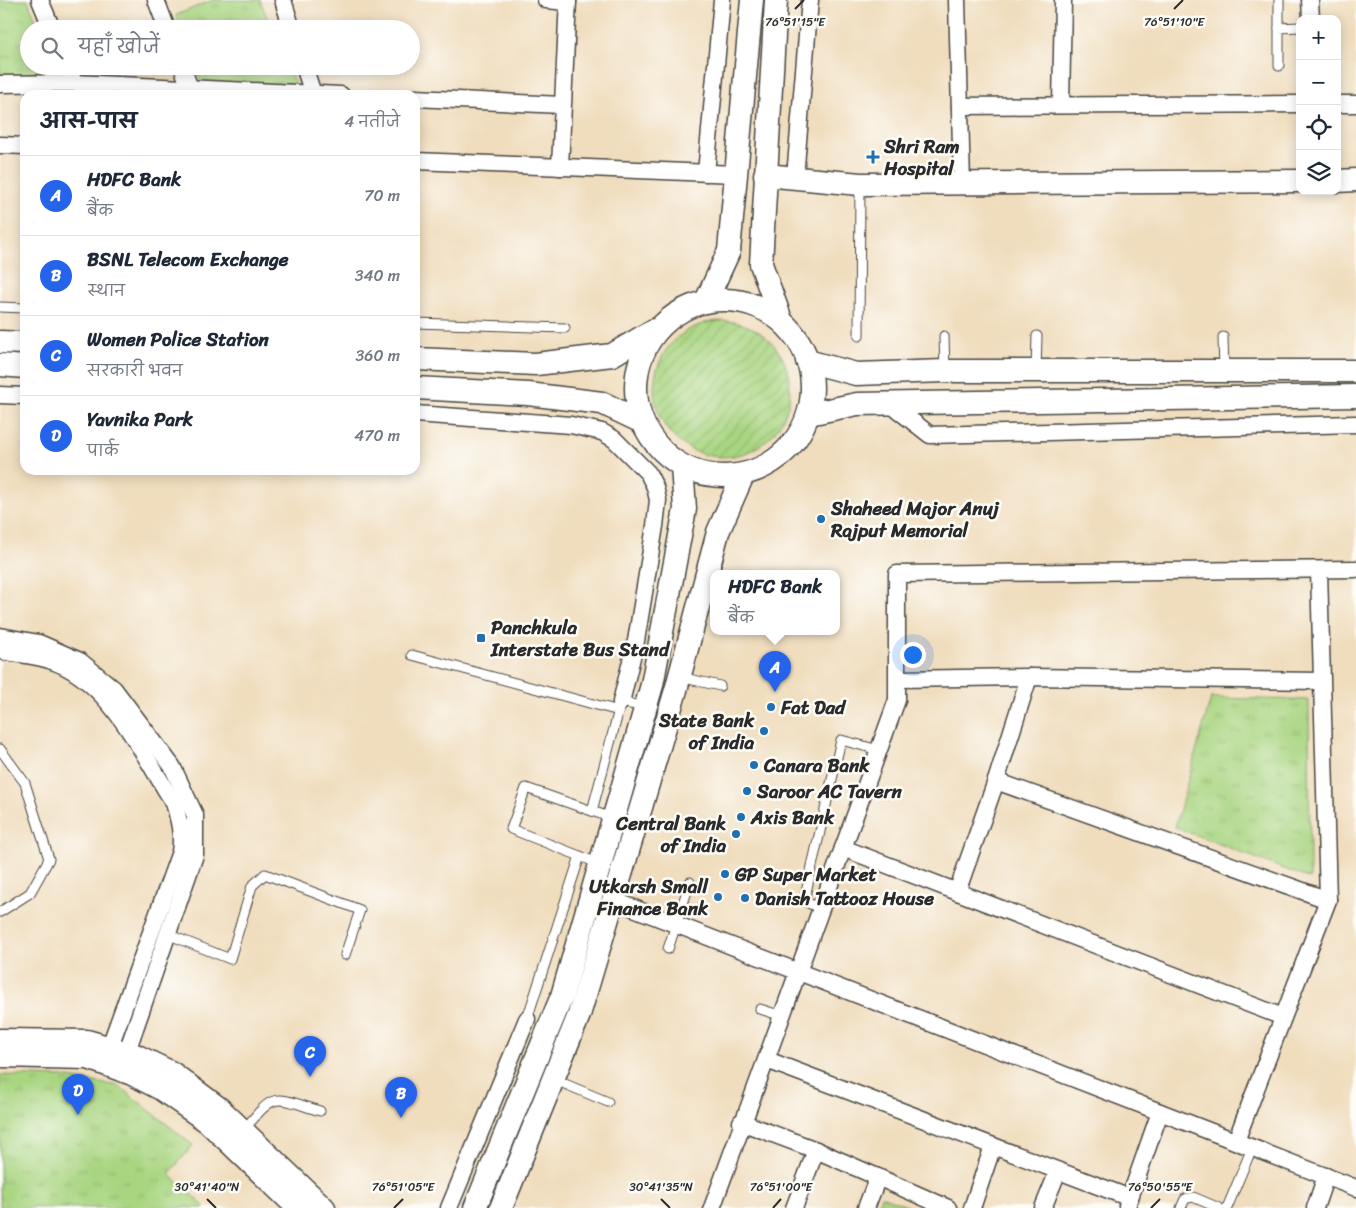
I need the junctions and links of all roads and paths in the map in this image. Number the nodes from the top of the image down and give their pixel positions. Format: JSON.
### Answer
{"nodes":[{"id":1,"x":40,"y":0,"type":"edge"},
{"id":2,"x":156,"y":0,"type":"edge"},
{"id":3,"x":283,"y":0,"type":"edge"},
{"id":4,"x":546,"y":0,"type":"edge"},
{"id":5,"x":722,"y":0,"type":"edge"},
{"id":6,"x":752,"y":0,"type":"edge"},
{"id":7,"x":776,"y":0,"type":"edge"},
{"id":8,"x":810,"y":0,"type":"edge"},
{"id":9,"x":957,"y":0,"type":"edge"},
{"id":10,"x":1063,"y":0,"type":"edge"},
{"id":11,"x":1280,"y":0,"type":"edge"},
{"id":12,"x":1310,"y":0,"type":"edge"},
{"id":13,"x":568,"y":1,"type":"edge"},
{"id":14,"x":1310,"y":15,"type":"edge"},
{"id":15,"x":48,"y":20,"type":"edge"},
{"id":16,"x":164,"y":20,"type":"edge"},
{"id":17,"x":289,"y":20,"type":"edge"},
{"id":18,"x":1296,"y":26,"type":"edge"},
{"id":19,"x":1279,"y":28,"type":"junction"},
{"id":20,"x":1279,"y":66,"type":"dead end"},
{"id":21,"x":71,"y":75,"type":"edge"},
{"id":22,"x":185,"y":75,"type":"edge"},
{"id":23,"x":307,"y":75,"type":"edge"},
{"id":24,"x":74,"y":83,"type":"junction"},
{"id":25,"x":0,"y":84,"type":"edge"},
{"id":26,"x":190,"y":88,"type":"junction"},
{"id":27,"x":231,"y":90,"type":"edge"},
{"id":28,"x":312,"y":90,"type":"edge"},
{"id":29,"x":420,"y":98,"type":"edge"},
{"id":30,"x":1296,"y":104,"type":"edge"},
{"id":31,"x":1341,"y":104,"type":"edge"},
{"id":32,"x":1356,"y":104,"type":"edge"},
{"id":33,"x":562,"y":105,"type":"junction"},
{"id":34,"x":1061,"y":105,"type":"junction"},
{"id":35,"x":960,"y":106,"type":"junction"},
{"id":36,"x":0,"y":145,"type":"edge"},
{"id":37,"x":20,"y":146,"type":"edge"},
{"id":38,"x":420,"y":161,"type":"edge"},
{"id":39,"x":560,"y":167,"type":"junction"},
{"id":40,"x":706,"y":173,"type":"junction"},
{"id":41,"x":736,"y":174,"type":"junction"},
{"id":42,"x":765,"y":175,"type":"junction"},
{"id":43,"x":795,"y":177,"type":"junction"},
{"id":44,"x":1356,"y":180,"type":"edge"},
{"id":45,"x":1296,"y":181,"type":"edge"},
{"id":46,"x":1341,"y":181,"type":"edge"},
{"id":47,"x":860,"y":184,"type":"junction"},
{"id":48,"x":962,"y":184,"type":"junction"},
{"id":49,"x":706,"y":300,"type":"junction"},
{"id":50,"x":0,"y":307,"type":"edge"},
{"id":51,"x":20,"y":308,"type":"edge"},
{"id":52,"x":781,"y":320,"type":"junction"},
{"id":53,"x":420,"y":323,"type":"edge"},
{"id":54,"x":565,"y":328,"type":"dead end"},
{"id":55,"x":657,"y":328,"type":"junction"},
{"id":56,"x":859,"y":336,"type":"dead end"},
{"id":57,"x":944,"y":336,"type":"dead end"},
{"id":58,"x":1037,"y":336,"type":"dead end"},
{"id":59,"x":1223,"y":336,"type":"dead end"},
{"id":60,"x":0,"y":342,"type":"edge"},
{"id":61,"x":20,"y":343,"type":"edge"},
{"id":62,"x":420,"y":359,"type":"edge"},
{"id":63,"x":806,"y":360,"type":"junction"},
{"id":64,"x":0,"y":365,"type":"edge"},
{"id":65,"x":20,"y":367,"type":"edge"},
{"id":66,"x":945,"y":371,"type":"junction"},
{"id":67,"x":1036,"y":371,"type":"junction"},
{"id":68,"x":1356,"y":371,"type":"edge"},
{"id":69,"x":1224,"y":372,"type":"junction"},
{"id":70,"x":420,"y":388,"type":"edge"},
{"id":71,"x":0,"y":395,"type":"edge"},
{"id":72,"x":20,"y":396,"type":"edge"},
{"id":73,"x":1356,"y":396,"type":"edge"},
{"id":74,"x":889,"y":403,"type":"junction"},
{"id":75,"x":420,"y":414,"type":"edge"},
{"id":76,"x":809,"y":414,"type":"junction"},
{"id":77,"x":642,"y":422,"type":"junction"},
{"id":78,"x":1356,"y":424,"type":"edge"},
{"id":79,"x":682,"y":466,"type":"junction"},
{"id":80,"x":743,"y":475,"type":"junction"},
{"id":81,"x":1356,"y":569,"type":"edge"},
{"id":82,"x":1319,"y":570,"type":"junction"},
{"id":83,"x":0,"y":636,"type":"edge"},
{"id":84,"x":0,"y":651,"type":"edge"},
{"id":85,"x":412,"y":655,"type":"dead end"},
{"id":86,"x":680,"y":677,"type":"junction"},
{"id":87,"x":1029,"y":678,"type":"junction"},
{"id":88,"x":898,"y":679,"type":"junction"},
{"id":89,"x":1321,"y":681,"type":"junction"},
{"id":90,"x":720,"y":686,"type":"dead end"},
{"id":91,"x":620,"y":707,"type":"junction"},
{"id":92,"x":646,"y":707,"type":"junction"},
{"id":93,"x":0,"y":749,"type":"edge"},
{"id":94,"x":879,"y":750,"type":"junction"},
{"id":95,"x":996,"y":781,"type":"junction"},
{"id":96,"x":592,"y":811,"type":"junction"},
{"id":97,"x":614,"y":819,"type":"junction"},
{"id":98,"x":843,"y":848,"type":"junction"},
{"id":99,"x":580,"y":856,"type":"junction"},
{"id":100,"x":600,"y":864,"type":"junction"},
{"id":101,"x":690,"y":882,"type":"dead end"},
{"id":102,"x":957,"y":892,"type":"junction"},
{"id":103,"x":614,"y":900,"type":"junction"},
{"id":104,"x":1328,"y":900,"type":"junction"},
{"id":105,"x":821,"y":909,"type":"junction"},
{"id":106,"x":0,"y":912,"type":"edge"},
{"id":107,"x":677,"y":925,"type":"junction"},
{"id":108,"x":167,"y":934,"type":"junction"},
{"id":109,"x":668,"y":949,"type":"dead end"},
{"id":110,"x":345,"y":955,"type":"dead end"},
{"id":111,"x":798,"y":972,"type":"junction"},
{"id":112,"x":760,"y":1009,"type":"dead end"},
{"id":113,"x":782,"y":1016,"type":"junction"},
{"id":114,"x":1283,"y":1017,"type":"junction"},
{"id":115,"x":527,"y":1019,"type":"joint"},
{"id":116,"x":0,"y":1040,"type":"edge"},
{"id":117,"x":0,"y":1056,"type":"edge"},
{"id":118,"x":115,"y":1058,"type":"junction"},
{"id":119,"x":767,"y":1060,"type":"junction"},
{"id":120,"x":553,"y":1079,"type":"junction"},
{"id":121,"x":608,"y":1102,"type":"dead end"},
{"id":122,"x":320,"y":1111,"type":"dead end"},
{"id":123,"x":1160,"y":1112,"type":"junction"},
{"id":124,"x":741,"y":1122,"type":"junction"},
{"id":125,"x":243,"y":1132,"type":"junction"},
{"id":126,"x":1236,"y":1141,"type":"junction"},
{"id":127,"x":993,"y":1146,"type":"junction"},
{"id":128,"x":1252,"y":1148,"type":"junction"},
{"id":129,"x":816,"y":1150,"type":"junction"},
{"id":130,"x":1058,"y":1171,"type":"junction"},
{"id":131,"x":1326,"y":1176,"type":"junction"},
{"id":132,"x":878,"y":1177,"type":"junction"},
{"id":133,"x":1355,"y":1186,"type":"edge"},
{"id":134,"x":1128,"y":1203,"type":"edge"},
{"id":135,"x":298,"y":1208,"type":"edge"},
{"id":136,"x":324,"y":1208,"type":"edge"},
{"id":137,"x":449,"y":1208,"type":"edge"},
{"id":138,"x":475,"y":1208,"type":"edge"},
{"id":139,"x":501,"y":1208,"type":"edge"},
{"id":140,"x":712,"y":1208,"type":"edge"},
{"id":141,"x":794,"y":1208,"type":"edge"},
{"id":142,"x":866,"y":1208,"type":"edge"},
{"id":143,"x":948,"y":1208,"type":"edge"},
{"id":144,"x":972,"y":1208,"type":"edge"},
{"id":145,"x":1043,"y":1208,"type":"edge"},
{"id":146,"x":1181,"y":1208,"type":"edge"},
{"id":147,"x":1219,"y":1208,"type":"edge"},
{"id":148,"x":1227,"y":1208,"type":"edge"},
{"id":149,"x":1315,"y":1208,"type":"edge"}],
"edges":[{"from":1,"to":15,"type":"street"},
{"from":2,"to":16,"type":"street"},
{"from":3,"to":17,"type":"street"},
{"from":4,"to":13,"type":"street"},
{"from":5,"to":40,"type":"street"},
{"from":6,"to":41,"type":"street"},
{"from":7,"to":42,"type":"street"},
{"from":8,"to":43,"type":"street"},
{"from":9,"to":35,"type":"street"},
{"from":10,"to":34,"type":"street"},
{"from":11,"to":19,"type":"lane"},
{"from":12,"to":14,"type":"street"},
{"from":13,"to":33,"type":"street"},
{"from":18,"to":19,"type":"lane"},
{"from":19,"to":20,"type":"lane"},
{"from":21,"to":24,"type":"street"},
{"from":22,"to":26,"type":"street"},
{"from":23,"to":28,"type":"street"},
{"from":24,"to":25,"type":"street"},
{"from":24,"to":26,"type":"street"},
{"from":26,"to":27,"type":"street"},
{"from":29,"to":33,"type":"street"},
{"from":30,"to":34,"type":"street"},
{"from":31,"to":32,"type":"street"},
{"from":33,"to":39,"type":"street"},
{"from":34,"to":35,"type":"street"},
{"from":35,"to":48,"type":"street"},
{"from":36,"to":37,"type":"street"},
{"from":38,"to":39,"type":"street"},
{"from":39,"to":40,"type":"street"},
{"from":40,"to":41,"type":"street"},
{"from":41,"to":49,"type":"street"},
{"from":42,"to":43,"type":"street"},
{"from":42,"to":52,"type":"street"},
{"from":43,"to":47,"type":"street"},
{"from":44,"to":46,"type":"street"},
{"from":45,"to":48,"type":"street"},
{"from":47,"to":48,"type":"street"},
{"from":47,"to":56,"type":"lane"},
{"from":49,"to":52,"type":"street"},
{"from":49,"to":55,"type":"street"},
{"from":50,"to":51,"type":"lane"},
{"from":52,"to":63,"type":"street"},
{"from":53,"to":54,"type":"lane"},
{"from":55,"to":62,"type":"street"},
{"from":55,"to":77,"type":"street"},
{"from":57,"to":66,"type":"lane"},
{"from":58,"to":67,"type":"lane"},
{"from":59,"to":69,"type":"lane"},
{"from":60,"to":61,"type":"street"},
{"from":63,"to":66,"type":"street"},
{"from":63,"to":76,"type":"street"},
{"from":64,"to":65,"type":"street"},
{"from":66,"to":67,"type":"street"},
{"from":67,"to":69,"type":"street"},
{"from":68,"to":69,"type":"street"},
{"from":70,"to":77,"type":"street"},
{"from":71,"to":72,"type":"street"},
{"from":73,"to":74,"type":"street"},
{"from":74,"to":76,"type":"street"},
{"from":74,"to":78,"type":"street"},
{"from":75,"to":91,"type":"street"},
{"from":76,"to":80,"type":"street"},
{"from":77,"to":79,"type":"street"},
{"from":79,"to":80,"type":"street"},
{"from":79,"to":92,"type":"street"},
{"from":80,"to":86,"type":"street"},
{"from":81,"to":82,"type":"street"},
{"from":82,"to":88,"type":"street"},
{"from":82,"to":89,"type":"street"},
{"from":83,"to":108,"type":"street"},
{"from":84,"to":118,"type":"street"},
{"from":85,"to":91,"type":"lane"},
{"from":86,"to":90,"type":"lane"},
{"from":86,"to":103,"type":"street"},
{"from":87,"to":88,"type":"street"},
{"from":87,"to":89,"type":"street"},
{"from":87,"to":95,"type":"street"},
{"from":88,"to":94,"type":"street"},
{"from":89,"to":104,"type":"street"},
{"from":91,"to":92,"type":"lane"},
{"from":91,"to":96,"type":"lane"},
{"from":92,"to":97,"type":"street"},
{"from":93,"to":106,"type":"lane"},
{"from":94,"to":98,"type":"street"},
{"from":94,"to":105,"type":"lane"},
{"from":95,"to":102,"type":"street"},
{"from":95,"to":104,"type":"street"},
{"from":96,"to":97,"type":"lane"},
{"from":96,"to":99,"type":"lane"},
{"from":97,"to":100,"type":"street"},
{"from":98,"to":102,"type":"street"},
{"from":98,"to":105,"type":"street"},
{"from":99,"to":100,"type":"lane"},
{"from":99,"to":115,"type":"lane"},
{"from":100,"to":138,"type":"street"},
{"from":101,"to":107,"type":"lane"},
{"from":102,"to":114,"type":"street"},
{"from":103,"to":107,"type":"street"},
{"from":103,"to":120,"type":"street"},
{"from":104,"to":114,"type":"street"},
{"from":105,"to":111,"type":"street"},
{"from":107,"to":109,"type":"lane"},
{"from":107,"to":111,"type":"street"},
{"from":108,"to":110,"type":"lane"},
{"from":108,"to":118,"type":"street"},
{"from":111,"to":113,"type":"street"},
{"from":111,"to":123,"type":"street"},
{"from":112,"to":113,"type":"lane"},
{"from":113,"to":119,"type":"street"},
{"from":114,"to":126,"type":"street"},
{"from":115,"to":137,"type":"street"},
{"from":116,"to":118,"type":"street"},
{"from":117,"to":118,"type":"street"},
{"from":118,"to":125,"type":"street"},
{"from":118,"to":135,"type":"street"},
{"from":119,"to":124,"type":"street"},
{"from":119,"to":127,"type":"street"},
{"from":120,"to":121,"type":"lane"},
{"from":120,"to":139,"type":"street"},
{"from":122,"to":125,"type":"lane"},
{"from":123,"to":126,"type":"street"},
{"from":123,"to":134,"type":"street"},
{"from":124,"to":129,"type":"street"},
{"from":124,"to":140,"type":"street"},
{"from":125,"to":136,"type":"street"},
{"from":126,"to":128,"type":"street"},
{"from":127,"to":130,"type":"street"},
{"from":127,"to":144,"type":"street"},
{"from":128,"to":131,"type":"street"},
{"from":128,"to":148,"type":"lane"},
{"from":129,"to":132,"type":"street"},
{"from":129,"to":141,"type":"street"},
{"from":130,"to":134,"type":"street"},
{"from":130,"to":145,"type":"street"},
{"from":131,"to":133,"type":"street"},
{"from":131,"to":149,"type":"street"},
{"from":132,"to":142,"type":"street"},
{"from":132,"to":143,"type":"street"},
{"from":146,"to":147,"type":"lane"}]}
